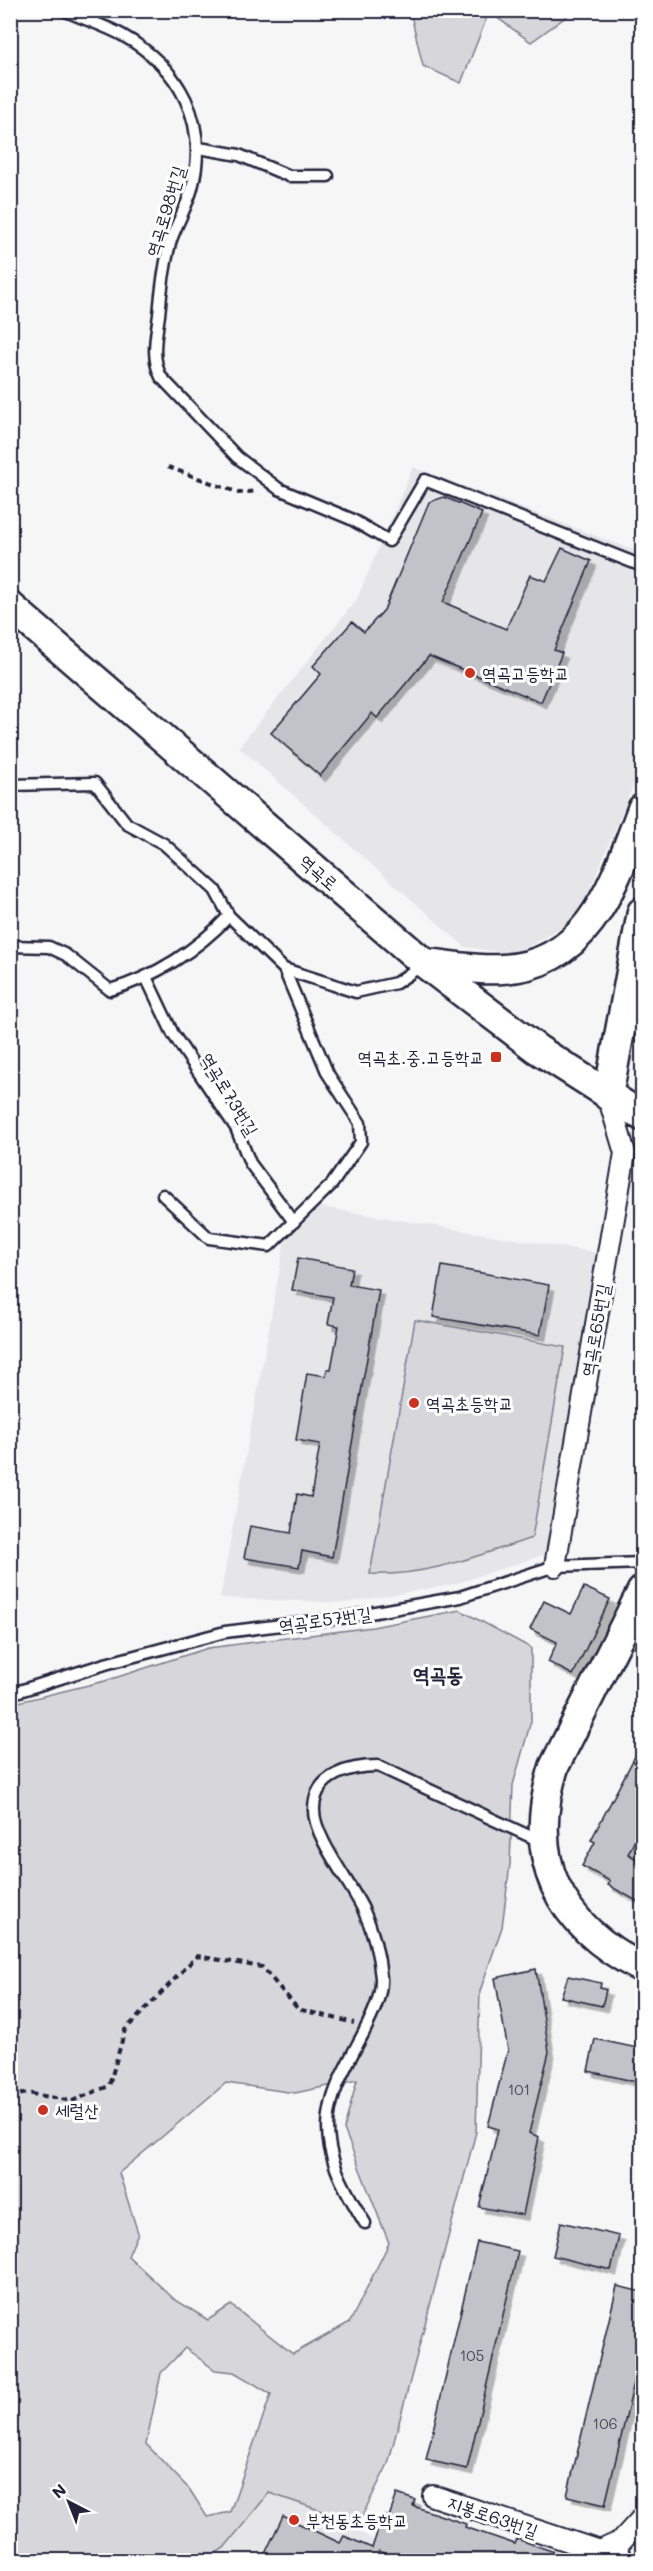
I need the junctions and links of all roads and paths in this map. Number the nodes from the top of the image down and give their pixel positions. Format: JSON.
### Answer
{"nodes":[{"id":1,"x":64,"y":10,"type":"edge"},
{"id":2,"x":199,"y":148,"type":"junction"},
{"id":3,"x":328,"y":176,"type":"dead end"},
{"id":4,"x":168,"y":466,"type":"dead end"},
{"id":5,"x":279,"y":489,"type":"junction"},
{"id":6,"x":642,"y":566,"type":"edge"},
{"id":7,"x":10,"y":606,"type":"edge"},
{"id":8,"x":10,"y":785,"type":"edge"},
{"id":9,"x":642,"y":810,"type":"edge"},
{"id":10,"x":642,"y":912,"type":"edge"},
{"id":11,"x":229,"y":916,"type":"junction"},
{"id":12,"x":10,"y":946,"type":"edge"},
{"id":13,"x":424,"y":963,"type":"junction"},
{"id":14,"x":284,"y":969,"type":"junction"},
{"id":15,"x":146,"y":977,"type":"junction"},
{"id":16,"x":608,"y":1096,"type":"junction"},
{"id":17,"x":642,"y":1116,"type":"edge"},
{"id":18,"x":162,"y":1195,"type":"dead end"},
{"id":19,"x":294,"y":1222,"type":"junction"},
{"id":20,"x":642,"y":1563,"type":"edge"},
{"id":21,"x":555,"y":1566,"type":"junction"},
{"id":22,"x":642,"y":1591,"type":"edge"},
{"id":23,"x":10,"y":1695,"type":"edge"},
{"id":24,"x":545,"y":1843,"type":"junction"},
{"id":25,"x":642,"y":1968,"type":"edge"},
{"id":26,"x":366,"y":2027,"type":"junction"},
{"id":27,"x":10,"y":2097,"type":"edge"},
{"id":28,"x":365,"y":2223,"type":"dead end"},
{"id":29,"x":434,"y":2496,"type":"dead end"},
{"id":30,"x":642,"y":2518,"type":"edge"},
{"id":31,"x":623,"y":2551,"type":"edge"}],
"edges":[{"from":1,"to":2,"type":"lane","name":"역곡로98번길"},
{"from":2,"to":3,"type":"lane"},
{"from":2,"to":5,"type":"lane","name":"역곡로98번길"},
{"from":4,"to":5,"type":"path"},
{"from":5,"to":6,"type":"lane","name":"역곡로98번길"},
{"from":7,"to":13,"type":"street","name":"역곡로"},
{"from":8,"to":11,"type":"lane"},
{"from":9,"to":13,"type":"street"},
{"from":10,"to":16,"type":"street"},
{"from":11,"to":14,"type":"lane"},
{"from":11,"to":15,"type":"lane"},
{"from":12,"to":15,"type":"lane"},
{"from":13,"to":14,"type":"lane"},
{"from":13,"to":16,"type":"street","name":"역곡로"},
{"from":14,"to":19,"type":"lane"},
{"from":15,"to":19,"type":"lane","name":"역곡로73번길"},
{"from":16,"to":17,"type":"street","name":"역곡로"},
{"from":16,"to":21,"type":"street","name":"역곡로65번길"},
{"from":18,"to":19,"type":"lane"},
{"from":20,"to":21,"type":"lane","name":"역곡로57번길"},
{"from":21,"to":23,"type":"lane","name":"역곡로57번길"},
{"from":22,"to":24,"type":"street"},
{"from":24,"to":25,"type":"street"},
{"from":24,"to":26,"type":"lane"},
{"from":26,"to":27,"type":"path"},
{"from":26,"to":28,"type":"lane"},
{"from":29,"to":31,"type":"street","name":"지봉로63번길"},
{"from":30,"to":31,"type":"street","name":"지봉로63번길"}]}
